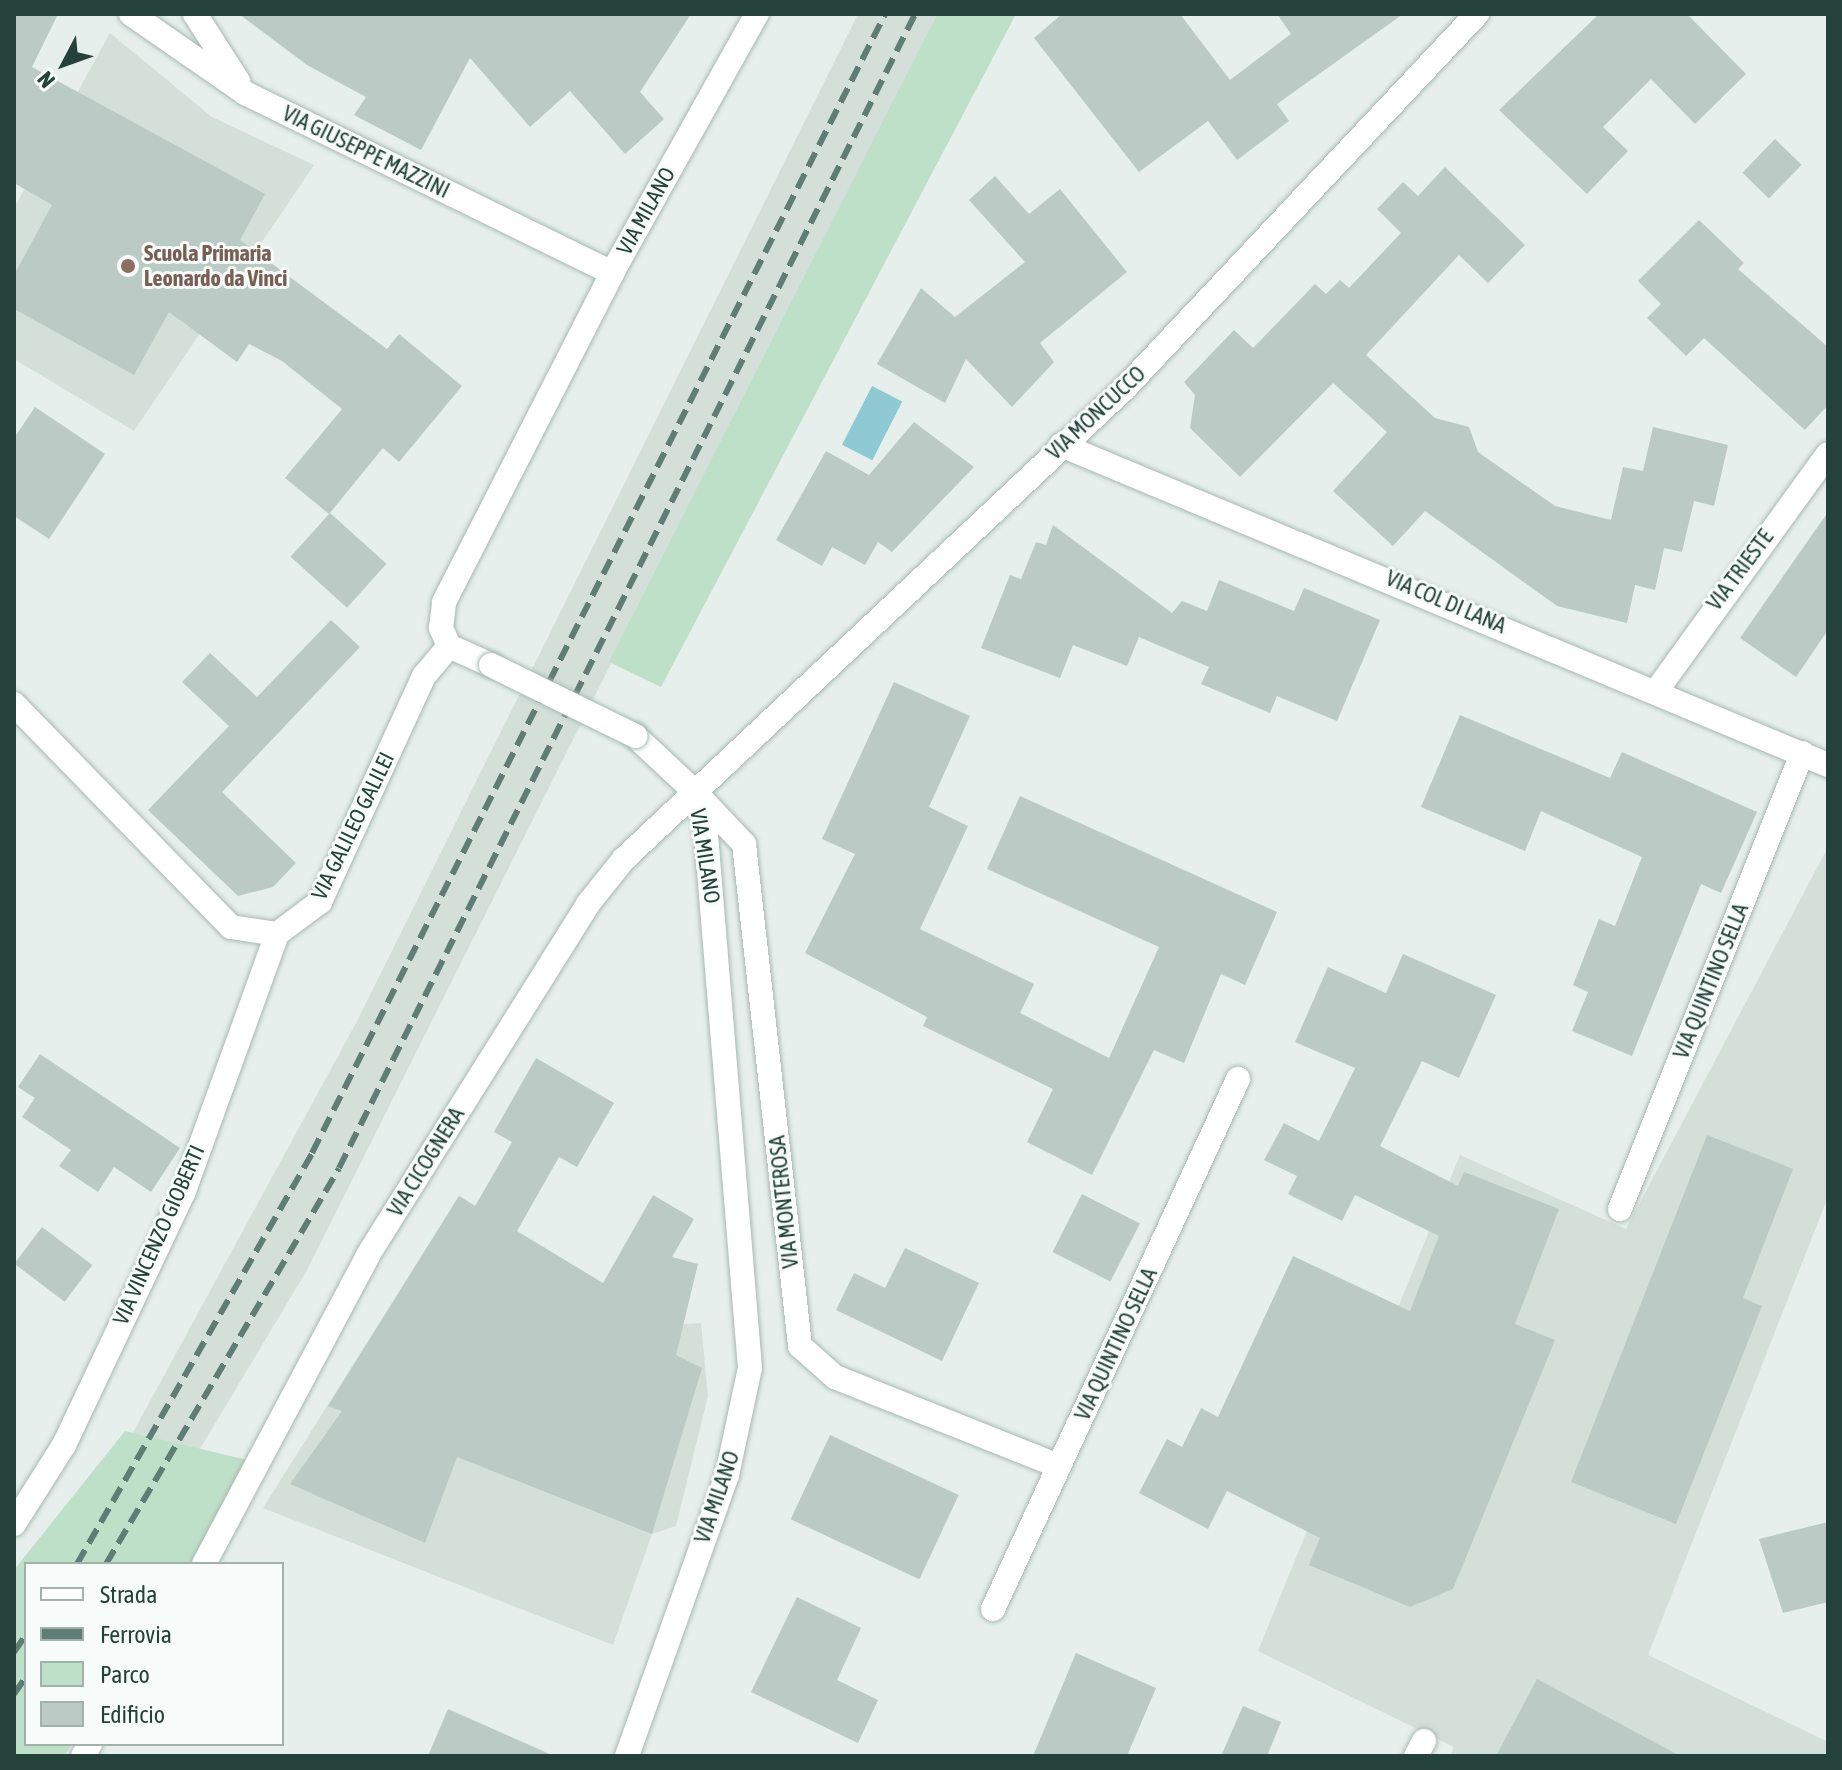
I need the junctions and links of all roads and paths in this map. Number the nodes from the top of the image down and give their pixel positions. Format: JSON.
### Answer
{"nodes":[{"id":1,"x":131,"y":14,"type":"edge"},
{"id":2,"x":195,"y":14,"type":"edge"},
{"id":3,"x":757,"y":14,"type":"edge"},
{"id":4,"x":1477,"y":14,"type":"edge"},
{"id":5,"x":245,"y":93,"type":"junction"},
{"id":6,"x":612,"y":273,"type":"junction"},
{"id":7,"x":1061,"y":445,"type":"junction"},
{"id":8,"x":1828,"y":454,"type":"edge"},
{"id":9,"x":449,"y":646,"type":"junction"},
{"id":10,"x":1657,"y":690,"type":"junction"},
{"id":11,"x":14,"y":704,"type":"edge"},
{"id":12,"x":1802,"y":753,"type":"junction"},
{"id":13,"x":1828,"y":765,"type":"edge"},
{"id":14,"x":694,"y":791,"type":"junction"},
{"id":15,"x":277,"y":934,"type":"junction"},
{"id":16,"x":1238,"y":1079,"type":"dead end"},
{"id":17,"x":1620,"y":1209,"type":"dead end"},
{"id":18,"x":1059,"y":1466,"type":"junction"},
{"id":19,"x":14,"y":1524,"type":"edge"},
{"id":20,"x":205,"y":1562,"type":"edge"},
{"id":21,"x":993,"y":1609,"type":"dead end"},
{"id":22,"x":627,"y":1756,"type":"edge"}],
"edges":[{"from":1,"to":5,"type":"street","name":"VIA GIUSEPPE MAZZINI"},
{"from":2,"to":5,"type":"street"},
{"from":3,"to":6,"type":"street","name":"VIA MILANO"},
{"from":4,"to":7,"type":"street","name":"VIA MONCUCCO"},
{"from":5,"to":6,"type":"street","name":"VIA GIUSEPPE MAZZINI"},
{"from":6,"to":9,"type":"street","name":"VIA MILANO"},
{"from":7,"to":10,"type":"street","name":"VIA COL DI LANA"},
{"from":7,"to":14,"type":"street","name":"VIA MONCUCCO"},
{"from":8,"to":10,"type":"street","name":"VIA TRIESTE"},
{"from":9,"to":14,"type":"street","name":"VIA MILANO","bridge":true},
{"from":9,"to":15,"type":"street","name":"VIA GALILEO GALILEI"},
{"from":10,"to":12,"type":"street","name":"VIA COL DI LANA"},
{"from":11,"to":15,"type":"street"},
{"from":12,"to":13,"type":"street","name":"VIA COL DI LANA"},
{"from":12,"to":17,"type":"street","name":"VIA QUINTINO SELLA"},
{"from":14,"to":18,"type":"street","name":"VIA MONTEROSA"},
{"from":14,"to":20,"type":"street","name":"VIA CICOGNERA"},
{"from":14,"to":22,"type":"street","name":"VIA MILANO"},
{"from":15,"to":19,"type":"street","name":"VIA VINCENZO GIOBERTI"},
{"from":16,"to":18,"type":"street","name":"VIA QUINTINO SELLA"},
{"from":18,"to":21,"type":"street","name":"VIA QUINTINO SELLA"}]}
